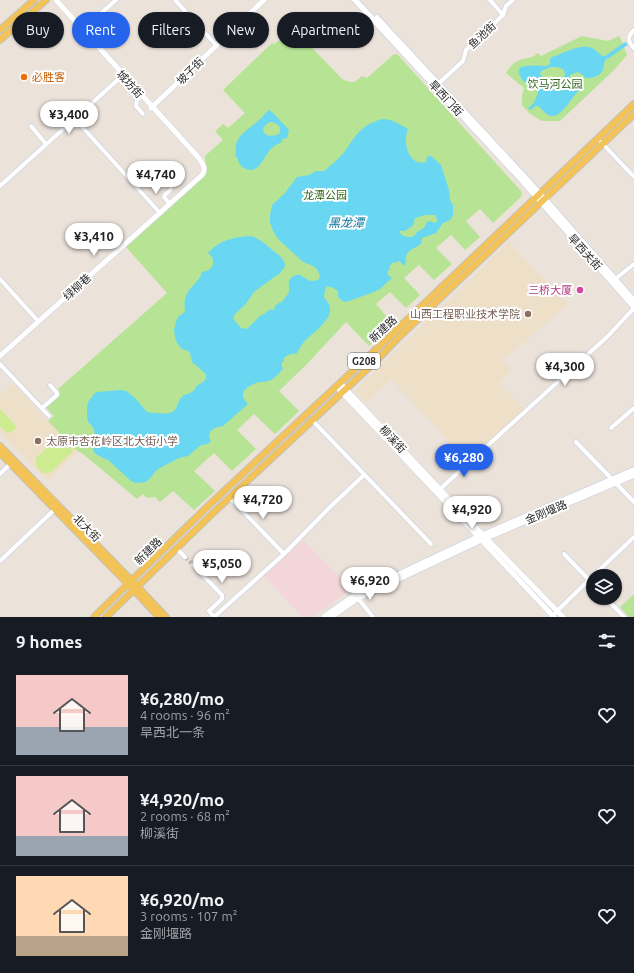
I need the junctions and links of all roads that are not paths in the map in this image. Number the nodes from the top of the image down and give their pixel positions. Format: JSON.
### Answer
{"nodes":[{"id":1,"x":34,"y":0,"type":"edge"},
{"id":2,"x":46,"y":0,"type":"edge"},
{"id":3,"x":55,"y":0,"type":"edge"},
{"id":4,"x":116,"y":0,"type":"edge"},
{"id":5,"x":175,"y":0,"type":"edge"},
{"id":6,"x":262,"y":0,"type":"edge"},
{"id":7,"x":355,"y":0,"type":"edge"},
{"id":8,"x":360,"y":0,"type":"edge"},
{"id":9,"x":490,"y":0,"type":"edge"},
{"id":10,"x":513,"y":0,"type":"edge"},
{"id":11,"x":102,"y":12,"type":"edge"},
{"id":12,"x":249,"y":12,"type":"edge"},
{"id":13,"x":503,"y":15,"type":"junction"},
{"id":14,"x":72,"y":19,"type":"edge"},
{"id":15,"x":0,"y":30,"type":"edge"},
{"id":16,"x":634,"y":32,"type":"edge"},
{"id":17,"x":0,"y":40,"type":"edge"},
{"id":18,"x":213,"y":42,"type":"edge"},
{"id":19,"x":632,"y":43,"type":"edge"},
{"id":20,"x":213,"y":46,"type":"edge"},
{"id":21,"x":98,"y":48,"type":"edge"},
{"id":22,"x":122,"y":75,"type":"junction"},
{"id":23,"x":437,"y":85,"type":"junction"},
{"id":24,"x":141,"y":95,"type":"junction"},
{"id":25,"x":634,"y":104,"type":"edge"},
{"id":26,"x":151,"y":107,"type":"junction"},
{"id":27,"x":143,"y":114,"type":"dead end"},
{"id":28,"x":634,"y":114,"type":"edge"},
{"id":29,"x":74,"y":119,"type":"junction"},
{"id":30,"x":31,"y":126,"type":"dead end"},
{"id":31,"x":600,"y":141,"type":"junction"},
{"id":32,"x":46,"y":144,"type":"junction"},
{"id":33,"x":203,"y":169,"type":"joint"},
{"id":34,"x":634,"y":177,"type":"edge"},
{"id":35,"x":0,"y":185,"type":"edge"},
{"id":36,"x":172,"y":189,"type":"dead end"},
{"id":37,"x":540,"y":198,"type":"junction"},
{"id":38,"x":169,"y":203,"type":"junction"},
{"id":39,"x":158,"y":213,"type":"junction"},
{"id":40,"x":634,"y":264,"type":"edge"},
{"id":41,"x":0,"y":280,"type":"edge"},
{"id":42,"x":613,"y":280,"type":"junction"},
{"id":43,"x":634,"y":301,"type":"edge"},
{"id":44,"x":634,"y":307,"type":"edge"},
{"id":45,"x":37,"y":321,"type":"junction"},
{"id":46,"x":0,"y":352,"type":"edge"},
{"id":47,"x":0,"y":356,"type":"edge"},
{"id":48,"x":0,"y":364,"type":"edge"},
{"id":49,"x":50,"y":385,"type":"dead end"},
{"id":50,"x":338,"y":385,"type":"junction"},
{"id":51,"x":344,"y":391,"type":"junction"},
{"id":52,"x":42,"y":408,"type":"junction"},
{"id":53,"x":634,"y":408,"type":"edge"},
{"id":54,"x":49,"y":416,"type":"dead end"},
{"id":55,"x":312,"y":420,"type":"junction"},
{"id":56,"x":611,"y":428,"type":"dead end"},
{"id":57,"x":576,"y":442,"type":"dead end"},
{"id":58,"x":0,"y":446,"type":"edge"},
{"id":59,"x":0,"y":453,"type":"edge"},
{"id":60,"x":10,"y":464,"type":"junction"},
{"id":61,"x":634,"y":470,"type":"edge"},
{"id":62,"x":0,"y":474,"type":"edge"},
{"id":63,"x":364,"y":475,"type":"junction"},
{"id":64,"x":634,"y":475,"type":"edge"},
{"id":65,"x":614,"y":481,"type":"junction"},
{"id":66,"x":438,"y":490,"type":"junction"},
{"id":67,"x":230,"y":498,"type":"junction"},
{"id":68,"x":634,"y":502,"type":"edge"},
{"id":69,"x":55,"y":509,"type":"junction"},
{"id":70,"x":482,"y":537,"type":"junction"},
{"id":71,"x":634,"y":537,"type":"edge"},
{"id":72,"x":432,"y":544,"type":"dead end"},
{"id":73,"x":177,"y":549,"type":"junction"},
{"id":74,"x":284,"y":554,"type":"junction"},
{"id":75,"x":564,"y":554,"type":"dead end"},
{"id":76,"x":185,"y":557,"type":"tunnel mouth"},
{"id":77,"x":0,"y":561,"type":"edge"},
{"id":78,"x":193,"y":565,"type":"tunnel mouth"},
{"id":79,"x":600,"y":569,"type":"edge"},
{"id":80,"x":586,"y":577,"type":"edge"},
{"id":81,"x":130,"y":582,"type":"junction"},
{"id":82,"x":586,"y":583,"type":"edge"},
{"id":83,"x":136,"y":588,"type":"junction"},
{"id":84,"x":357,"y":596,"type":"junction"},
{"id":85,"x":613,"y":605,"type":"edge"},
{"id":86,"x":557,"y":611,"type":"junction"},
{"id":87,"x":94,"y":617,"type":"edge"},
{"id":88,"x":106,"y":617,"type":"edge"},
{"id":89,"x":159,"y":617,"type":"edge"},
{"id":90,"x":166,"y":617,"type":"edge"},
{"id":91,"x":324,"y":617,"type":"edge"},
{"id":92,"x":331,"y":617,"type":"edge"},
{"id":93,"x":374,"y":617,"type":"edge"},
{"id":94,"x":553,"y":617,"type":"edge"},
{"id":95,"x":563,"y":617,"type":"edge"},
{"id":96,"x":624,"y":617,"type":"edge"}],
"edges":[{"from":1,"to":15,"type":"main road"},
{"from":2,"to":17,"type":"main road"},
{"from":3,"to":14,"type":"street","name":"城坊街"},
{"from":4,"to":11,"type":"street"},
{"from":5,"to":18,"type":"street"},
{"from":6,"to":12,"type":"street","name":"坡子街"},
{"from":7,"to":23,"type":"main road","name":"旱西门街"},
{"from":8,"to":23,"type":"main road","name":"旱西门街"},
{"from":9,"to":13,"type":"street"},
{"from":10,"to":13,"type":"street","name":"鱼池街"},
{"from":13,"to":23,"type":"street","name":"鱼池街"},
{"from":16,"to":19,"type":"street"},
{"from":20,"to":26,"type":"street","name":"坡子街"},
{"from":21,"to":22,"type":"street","name":"城坊街"},
{"from":22,"to":24,"type":"street","name":"城坊街"},
{"from":22,"to":29,"type":"street"},
{"from":23,"to":37,"type":"main road","name":"旱西门街"},
{"from":24,"to":26,"type":"street","name":"城坊街"},
{"from":24,"to":27,"type":"street"},
{"from":25,"to":31,"type":"main road","name":"新建路","number":"G208"},
{"from":26,"to":33,"type":"street","name":"城坊街"},
{"from":28,"to":31,"type":"main road","name":"新建路","number":"G208"},
{"from":29,"to":32,"type":"street"},
{"from":29,"to":39,"type":"street"},
{"from":30,"to":32,"type":"street"},
{"from":31,"to":34,"type":"street"},
{"from":31,"to":37,"type":"main road","name":"新建路","number":"G208"},
{"from":32,"to":35,"type":"street"},
{"from":33,"to":38,"type":"street","name":"绿柳巷"},
{"from":36,"to":38,"type":"street"},
{"from":37,"to":42,"type":"main road","name":"旱西关街"},
{"from":37,"to":50,"type":"main road","name":"新建路","number":"G208"},
{"from":37,"to":51,"type":"main road","name":"新建路","number":"G208"},
{"from":38,"to":39,"type":"street","name":"绿柳巷"},
{"from":39,"to":45,"type":"street","name":"绿柳巷"},
{"from":40,"to":42,"type":"street"},
{"from":41,"to":45,"type":"street"},
{"from":42,"to":43,"type":"main road","name":"旱西关街"},
{"from":42,"to":44,"type":"main road","name":"旱西关街"},
{"from":44,"to":66,"type":"street"},
{"from":45,"to":46,"type":"street","name":"绿柳巷"},
{"from":45,"to":47,"type":"street","name":"绿柳巷"},
{"from":48,"to":52,"type":"street"},
{"from":49,"to":52,"type":"street"},
{"from":50,"to":51,"type":"street","name":"柳溪街"},
{"from":50,"to":81,"type":"main road","name":"新建路","number":"G208"},
{"from":51,"to":55,"type":"main road","name":"新建路","number":"G208"},
{"from":51,"to":66,"type":"street","name":"柳溪街"},
{"from":52,"to":54,"type":"street"},
{"from":53,"to":56,"type":"street"},
{"from":55,"to":63,"type":"street"},
{"from":55,"to":67,"type":"main road","name":"新建路","number":"G208"},
{"from":57,"to":65,"type":"street"},
{"from":58,"to":81,"type":"main road"},
{"from":59,"to":60,"type":"main road","name":"北大街"},
{"from":60,"to":62,"type":"street"},
{"from":60,"to":69,"type":"main road","name":"北大街"},
{"from":61,"to":65,"type":"main road"},
{"from":63,"to":72,"type":"street"},
{"from":63,"to":74,"type":"street"},
{"from":64,"to":65,"type":"main road"},
{"from":65,"to":68,"type":"street"},
{"from":65,"to":70,"type":"main road"},
{"from":66,"to":70,"type":"street","name":"柳溪街"},
{"from":67,"to":73,"type":"main road","name":"新建路","number":"G208"},
{"from":67,"to":74,"type":"street"},
{"from":69,"to":77,"type":"street"},
{"from":69,"to":81,"type":"main road","name":"北大街"},
{"from":70,"to":84,"type":"main road"},
{"from":70,"to":86,"type":"street","name":"柳溪街"},
{"from":70,"to":94,"type":"street","name":"柳溪街"},
{"from":71,"to":79,"type":"street"},
{"from":73,"to":76,"type":"street"},
{"from":73,"to":83,"type":"main road","name":"新建路","number":"G208"},
{"from":74,"to":78,"type":"street"},
{"from":75,"to":80,"type":"street"},
{"from":81,"to":83,"type":"main road","name":"北大街"},
{"from":81,"to":87,"type":"main road","name":"新建路","number":"G208"},
{"from":82,"to":86,"type":"street"},
{"from":83,"to":88,"type":"main road","name":"新建路","number":"G208"},
{"from":83,"to":89,"type":"main road","name":"北大街"},
{"from":83,"to":90,"type":"main road","name":"北大街"},
{"from":84,"to":91,"type":"main road"},
{"from":84,"to":92,"type":"main road"},
{"from":84,"to":93,"type":"street"},
{"from":85,"to":96,"type":"street"},
{"from":86,"to":94,"type":"street"},
{"from":86,"to":95,"type":"street","name":"柳溪街"}]}
